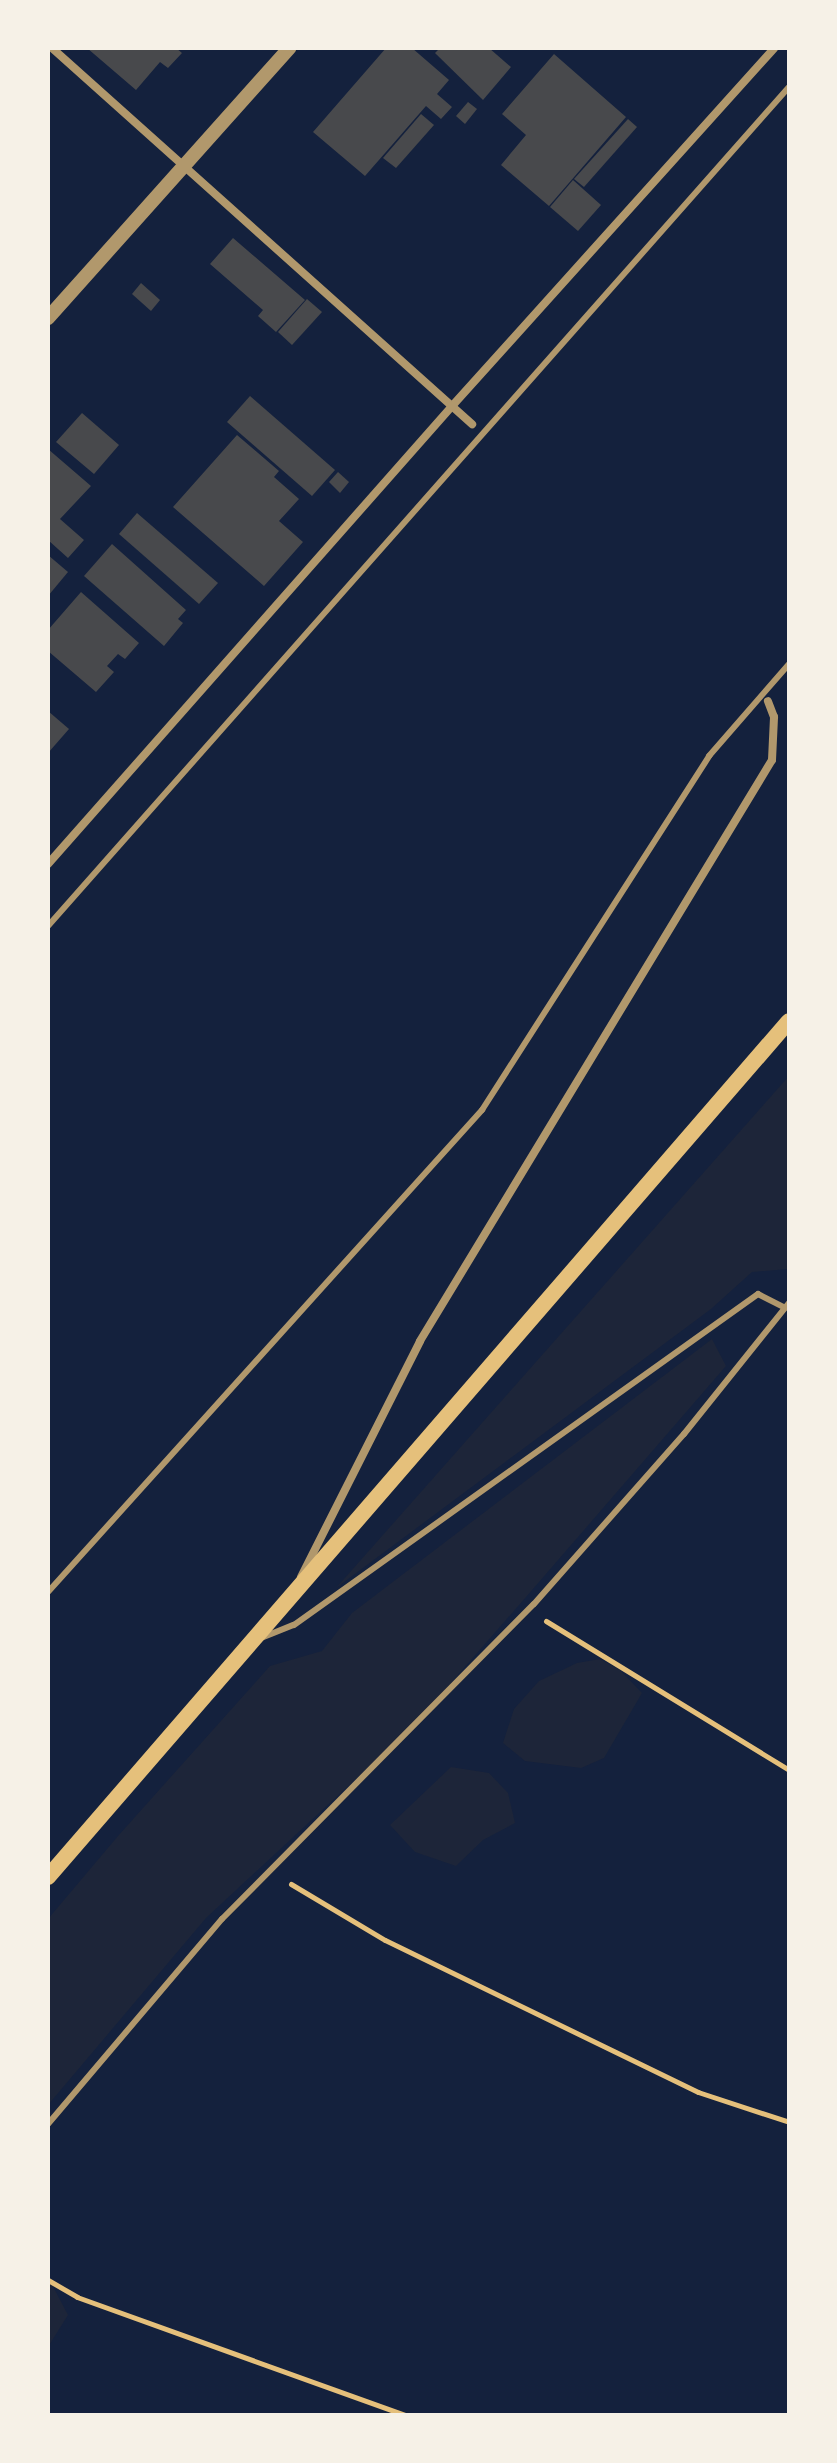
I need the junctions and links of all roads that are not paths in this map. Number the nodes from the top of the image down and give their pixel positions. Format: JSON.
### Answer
{"nodes":[{"id":1,"x":52,"y":48,"type":"edge"},
{"id":2,"x":289,"y":48,"type":"edge"},
{"id":3,"x":774,"y":48,"type":"edge"},
{"id":4,"x":789,"y":87,"type":"edge"},
{"id":5,"x":182,"y":167,"type":"junction"},
{"id":6,"x":48,"y":318,"type":"edge"},
{"id":7,"x":453,"y":405,"type":"junction"},
{"id":8,"x":472,"y":424,"type":"dead end"},
{"id":9,"x":789,"y":664,"type":"edge"},
{"id":10,"x":768,"y":701,"type":"dead end"},
{"id":11,"x":48,"y":864,"type":"edge"},
{"id":12,"x":48,"y":926,"type":"edge"},
{"id":13,"x":789,"y":1021,"type":"edge"},
{"id":14,"x":787,"y":1305,"type":"edge"},
{"id":15,"x":48,"y":1592,"type":"edge"},
{"id":16,"x":288,"y":1602,"type":"junction"},
{"id":17,"x":254,"y":1641,"type":"junction"},
{"id":18,"x":48,"y":1877,"type":"edge"},
{"id":19,"x":48,"y":2124,"type":"edge"}],
"edges":[{"from":1,"to":5,"type":"street"},
{"from":2,"to":5,"type":"street"},
{"from":3,"to":7,"type":"street"},
{"from":4,"to":12,"type":"lane"},
{"from":5,"to":6,"type":"street"},
{"from":5,"to":7,"type":"street"},
{"from":7,"to":8,"type":"street"},
{"from":7,"to":11,"type":"street"},
{"from":9,"to":15,"type":"lane"},
{"from":10,"to":16,"type":"street"},
{"from":13,"to":16,"type":"main road"},
{"from":14,"to":17,"type":"lane"},
{"from":14,"to":19,"type":"lane"},
{"from":16,"to":17,"type":"main road"},
{"from":17,"to":18,"type":"main road"}]}
